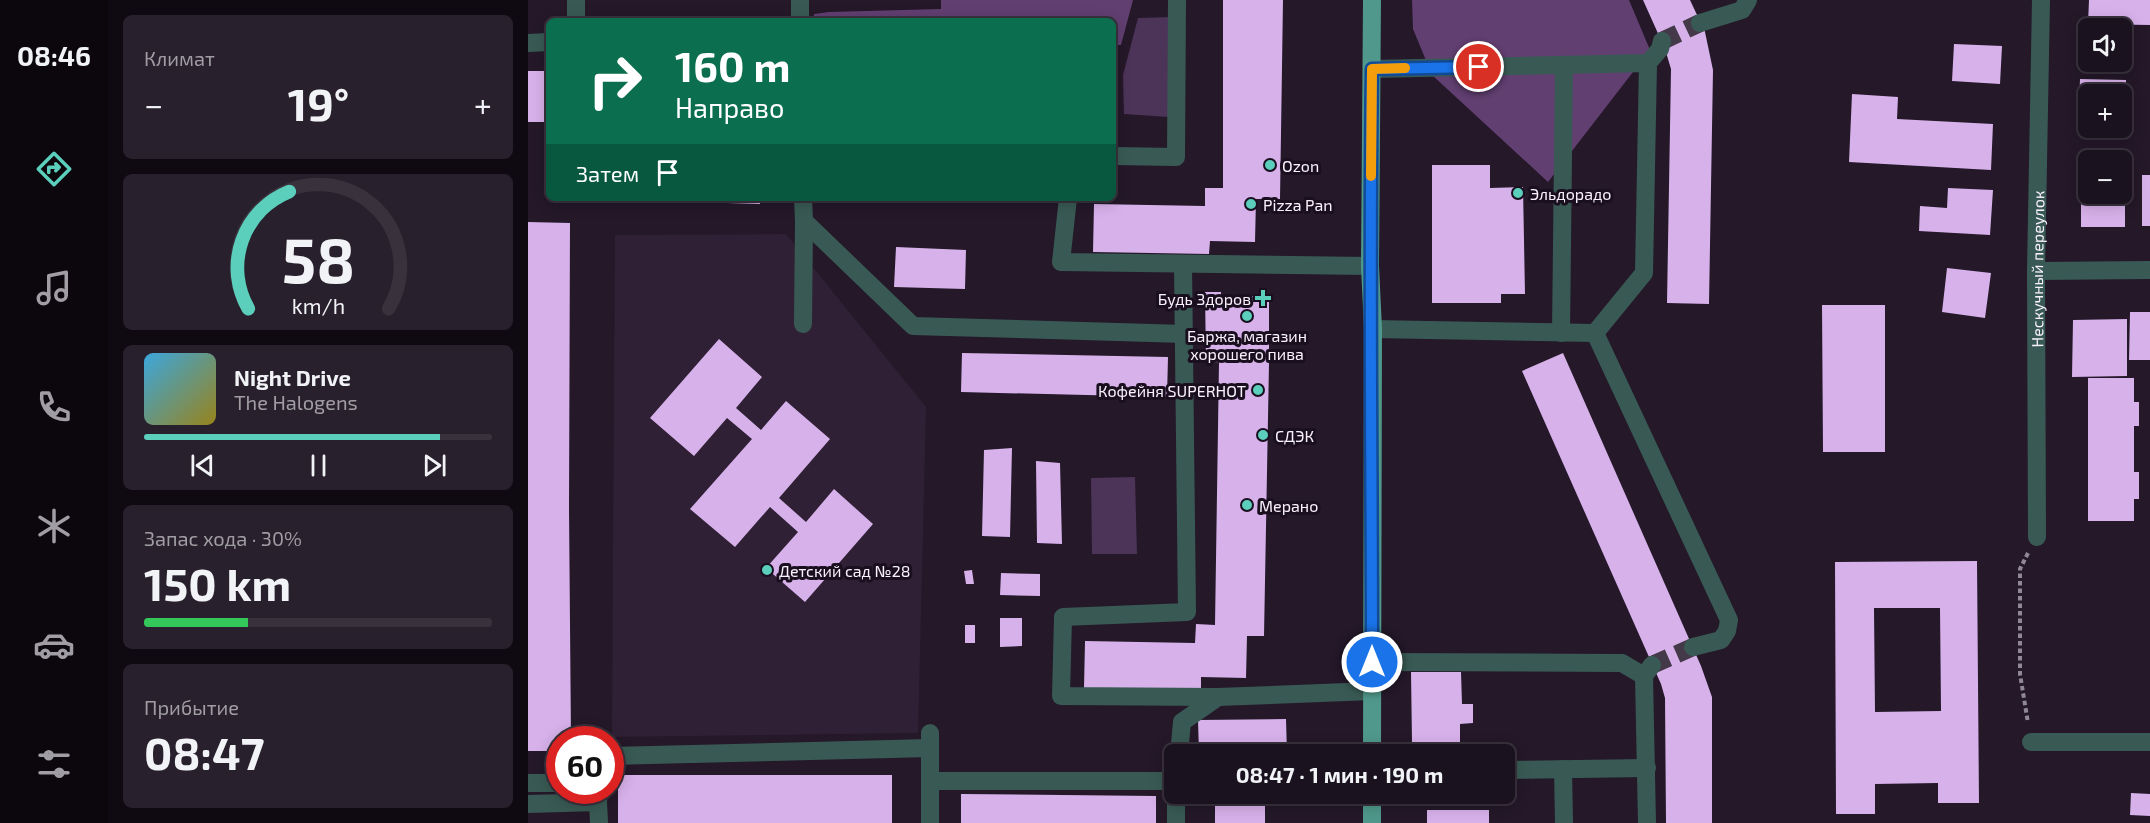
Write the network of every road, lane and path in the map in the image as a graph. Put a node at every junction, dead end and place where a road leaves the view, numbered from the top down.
1 (576, 0) edge
2 (800, 0) edge
3 (1178, 0) edge
4 (1372, 0) edge
5 (1748, 0) edge
6 (2041, 0) edge
7 (576, 18) edge
8 (800, 18) edge
9 (1700, 23) tunnel mouth
10 (1662, 41) tunnel mouth
11 (546, 42) edge
12 (528, 43) edge
13 (1648, 63) junction
14 (1564, 65) junction
15 (1372, 69) junction
16 (1116, 156) edge
17 (803, 201) edge
18 (1068, 201) edge
19 (804, 221) junction
20 (1184, 264) junction
21 (1370, 266) junction
22 (2150, 270) edge
23 (2036, 271) junction
24 (803, 324) dead end
25 (1372, 329) junction
26 (1561, 333) junction
27 (1594, 333) junction
28 (1185, 334) junction
29 (2037, 537) joint
30 (1693, 647) tunnel mouth
31 (1372, 662) junction
32 (1372, 692) junction
33 (1218, 697) junction
34 (2031, 742) joint
35 (2150, 742) edge
36 (1180, 744) edge
37 (1372, 744) edge
38 (624, 755) edge
39 (1647, 768) junction
40 (1563, 769) junction
41 (1515, 770) edge
42 (930, 781) junction
43 (1164, 781) edge
44 (528, 783) edge
45 (546, 783) edge
46 (546, 802) edge
47 (528, 804) edge
48 (598, 804) edge
49 (1176, 804) edge
50 (1372, 804) edge
51 (599, 823) edge
52 (930, 823) edge
53 (1176, 823) edge
54 (1372, 823) edge
55 (1564, 823) edge
56 (1647, 823) edge

1 - 7 street
2 - 8 street
3 - 16 street
4 - 15 main road
5 - 9 street
6 - 23 street, Нескучный переулок
10 - 13 street
11 - 12 street
13 - 14 street
13 - 27 street
14 - 15 street
14 - 26 street
15 - 21 main road
17 - 19 street
18 - 20 street
19 - 24 street
19 - 28 street
20 - 21 street
20 - 28 street
21 - 25 main road
22 - 23 street
23 - 29 street, Нескучный переулок
25 - 26 street
25 - 31 main road
26 - 27 street
27 - 30 street
28 - 33 street
29 - 34 path
31 - 32 main road
31 - 39 street
32 - 33 street
32 - 37 main road
33 - 36 street
34 - 35 street
38 - 42 street
39 - 40 street
39 - 56 street
40 - 41 street
40 - 55 street
42 - 43 street
42 - 52 street
44 - 45 street
46 - 47 street
48 - 51 street
49 - 53 street
50 - 54 main road

